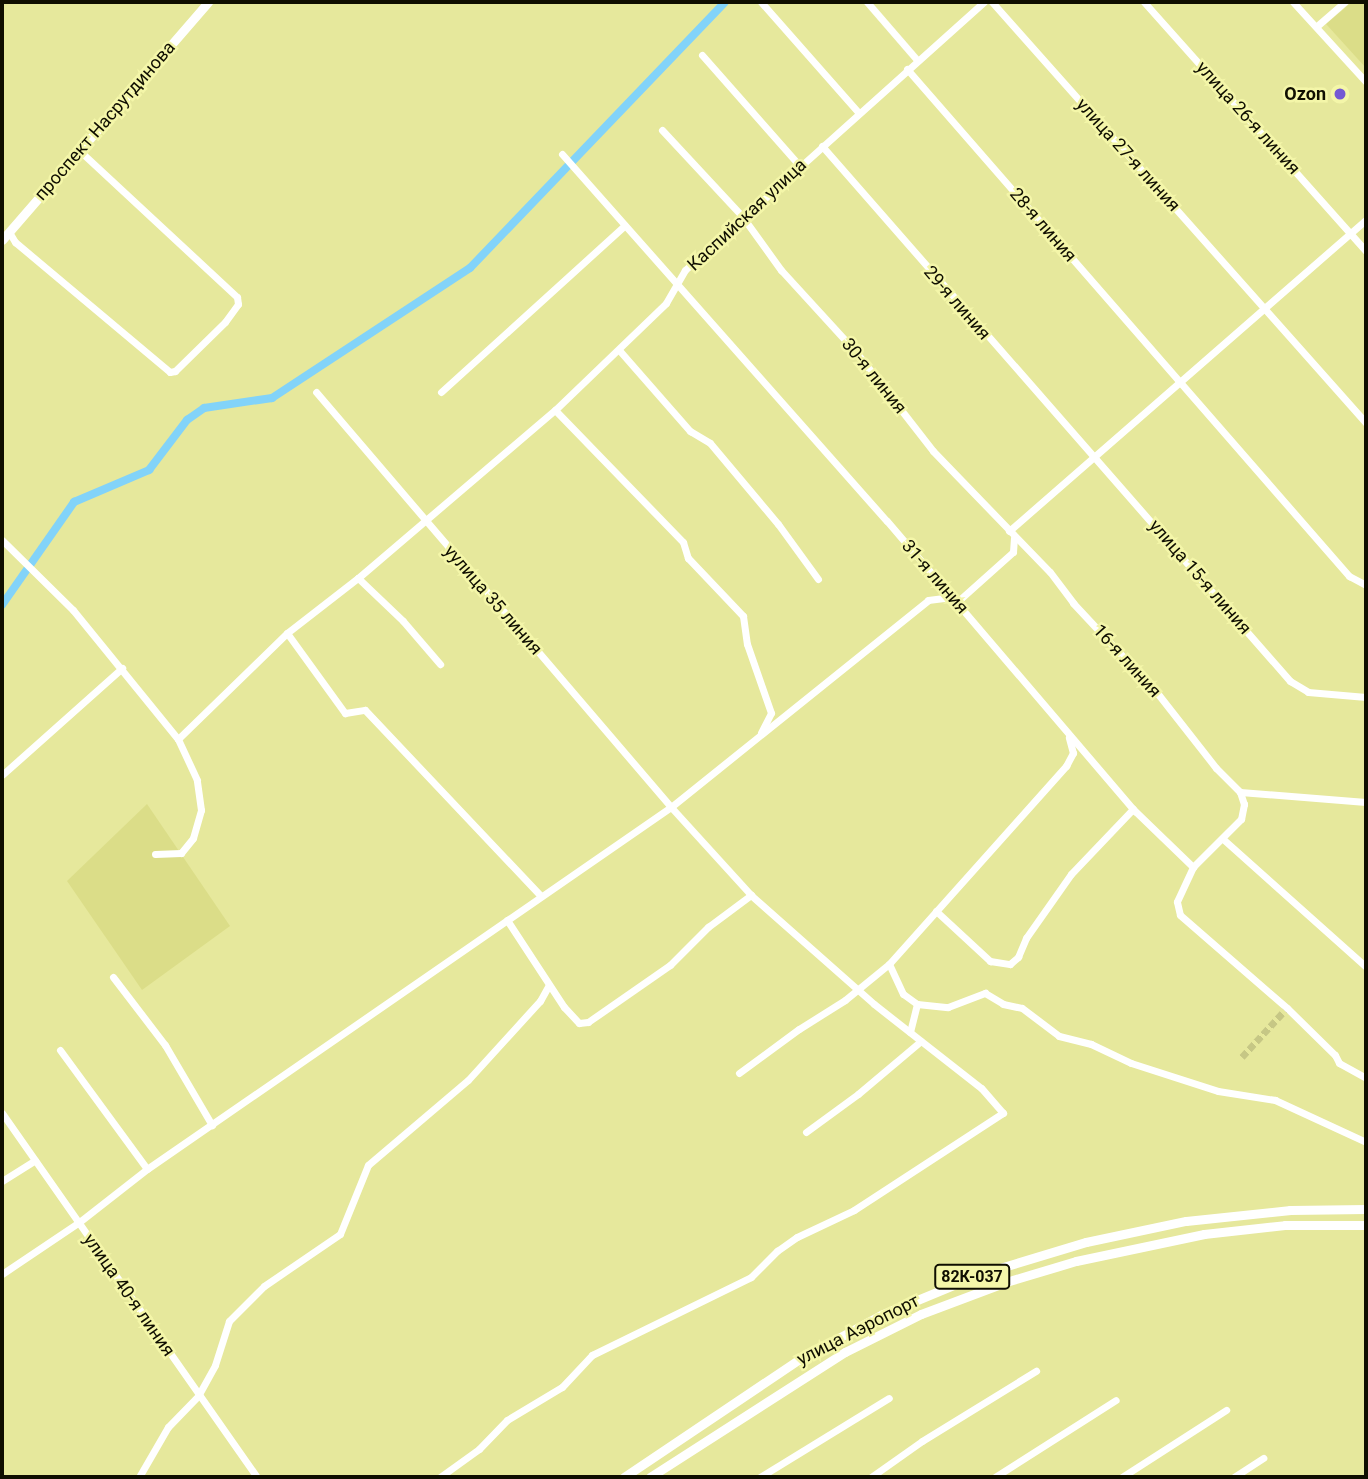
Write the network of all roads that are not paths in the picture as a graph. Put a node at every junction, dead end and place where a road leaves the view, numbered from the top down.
1 (208, 2) edge
2 (761, 2) edge
3 (867, 2) edge
4 (984, 2) edge
5 (992, 2) edge
6 (1144, 2) edge
7 (1293, 2) edge
8 (1345, 2) edge
9 (1317, 26) junction
10 (702, 55) dead end
11 (917, 60) junction
12 (907, 69) junction
13 (1366, 82) edge
14 (859, 113) junction
15 (662, 130) dead end
16 (822, 146) junction
17 (79, 150) junction
18 (562, 154) dead end
19 (800, 166) junction
20 (742, 216) junction
21 (1366, 220) edge
22 (625, 225) junction
23 (9, 232) junction
24 (1351, 234) junction
25 (2, 240) edge
26 (1366, 251) edge
27 (678, 285) junction
28 (1264, 308) junction
29 (619, 349) junction
30 (1179, 381) junction
31 (316, 391) dead end
32 (440, 392) dead end
33 (555, 410) junction
34 (1366, 423) edge
35 (1096, 457) junction
36 (426, 521) junction
37 (1011, 534) junction
38 (2, 540) edge
39 (358, 578) junction
40 (818, 579) dead end
41 (1366, 585) edge
42 (957, 602) junction
43 (287, 633) junction
44 (440, 664) dead end
45 (122, 668) junction
46 (1366, 697) edge
47 (1066, 731) junction
48 (178, 739) junction
49 (757, 739) junction
50 (2, 775) edge
51 (1240, 792) junction
52 (1366, 802) edge
53 (671, 807) junction
54 (1133, 809) junction
55 (1223, 839) junction
56 (155, 854) dead end
57 (1193, 867) junction
58 (751, 895) junction
59 (541, 897) junction
60 (936, 911) junction
61 (507, 920) junction
62 (889, 964) junction
63 (1366, 967) edge
64 (113, 977) dead end
65 (549, 985) junction
66 (859, 988) junction
67 (917, 1004) junction
68 (910, 1032) junction
69 (921, 1041) junction
70 (60, 1050) dead end
71 (739, 1073) dead end
72 (1366, 1078) edge
73 (2, 1112) edge
74 (212, 1125) junction
75 (806, 1132) dead end
76 (1366, 1142) edge
77 (35, 1160) junction
78 (147, 1169) junction
79 (2, 1181) edge
80 (1366, 1209) edge
81 (78, 1223) junction
82 (1366, 1225) edge
83 (2, 1274) edge
84 (1036, 1371) dead end
85 (199, 1395) junction
86 (889, 1398) dead end
87 (1116, 1400) dead end
88 (1226, 1410) dead end
89 (1263, 1458) dead end
90 (139, 1477) edge
91 (257, 1477) edge
92 (440, 1477) edge
93 (624, 1477) edge
94 (650, 1477) edge
95 (760, 1477) edge
96 (871, 1477) edge
97 (995, 1477) edge
98 (1122, 1477) edge
99 (1234, 1477) edge

1 - 17 main road, проспект Насрутдинова
2 - 14 street
3 - 11 street
4 - 11 street, Каспийская улица
5 - 28 street, улица 27-я линия
6 - 24 street, улица 26-я линия
7 - 9 street
8 - 9 street
9 - 13 street
10 - 19 street
11 - 12 street, Каспийская улица
12 - 14 street, Каспийская улица
12 - 30 street, 28-я линия
14 - 16 street, Каспийская улица
15 - 20 street, 30-я линия
16 - 19 street, Каспийская улица
16 - 35 street, 29-я линия
17 - 23 main road, проспект Насрутдинова
17 - 23 street
18 - 22 street, 31-я линия
19 - 20 street, Каспийская улица
20 - 27 street, Каспийская улица
20 - 37 street, 30-я линия
21 - 24 street
22 - 27 street, 31-я линия
22 - 32 street
23 - 25 main road, проспект Насрутдинова
24 - 26 street, улица 26-я линия
24 - 28 street
27 - 29 street, Каспийская улица
27 - 42 street, 31-я линия
28 - 30 street
28 - 34 street, улица 27-я линия
29 - 33 street, Каспийская улица
29 - 40 street
30 - 35 street
30 - 41 street, 28-я линия
31 - 36 street, уулица 35 линия
33 - 36 street, Каспийская улица
33 - 49 street
35 - 37 street
35 - 46 street, улица 15-я линия
36 - 39 street, Каспийская улица
36 - 53 street, уулица 35 линия
37 - 42 street
37 - 51 street, 16-я линия
38 - 45 street
39 - 43 street, Каспийская улица
39 - 44 street
42 - 47 street, 31-я линия
42 - 49 street
43 - 48 street, Каспийская улица
43 - 59 street
45 - 48 street
45 - 50 street
47 - 54 street, 31-я линия
47 - 60 street
48 - 56 street
49 - 53 street
51 - 52 street
51 - 55 street
53 - 58 street, уулица 35 линия
53 - 59 street
54 - 57 street, 31-я линия
54 - 60 street
55 - 57 street
55 - 63 street
57 - 72 street
58 - 65 street
58 - 66 street, уулица 35 линия
59 - 61 street
60 - 62 street
61 - 65 street
61 - 74 street
62 - 66 street
62 - 67 street
64 - 74 street
65 - 85 street
66 - 68 street, уулица 35 линия
66 - 71 street
67 - 68 street
67 - 76 street
68 - 69 street, уулица 35 линия
69 - 75 street
69 - 92 street, уулица 35 линия
70 - 78 street
73 - 77 street, улица 40-я линия
74 - 78 street
77 - 79 street
77 - 81 street, улица 40-я линия
78 - 81 street
80 - 93 main road, улица Аэропорт / 82К-037
81 - 83 street
81 - 85 street, улица 40-я линия
82 - 94 main road, улица Аэропорт
84 - 96 street
85 - 90 street
85 - 91 street, улица 40-я линия
86 - 95 street
87 - 97 street
88 - 98 street
89 - 99 street

